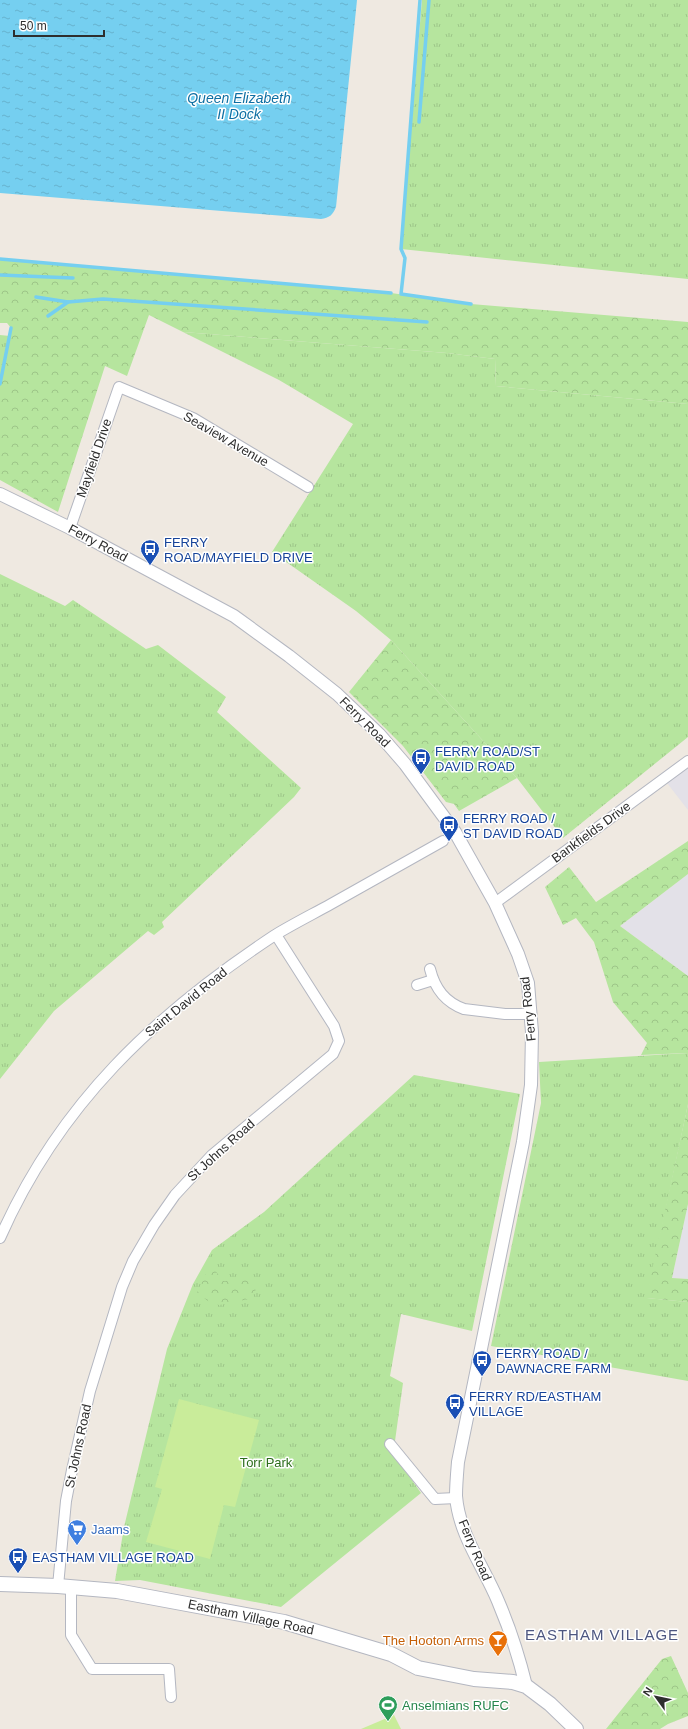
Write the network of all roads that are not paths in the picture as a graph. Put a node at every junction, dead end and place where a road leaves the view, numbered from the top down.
1 (119, 387) joint
2 (308, 487) dead end
3 (0, 494) edge
4 (70, 528) junction
5 (688, 761) edge
6 (443, 841) dead end
7 (495, 903) junction
8 (276, 935) junction
9 (430, 969) dead end
10 (433, 980) junction
11 (417, 985) dead end
12 (530, 1014) junction
13 (0, 1238) edge
14 (390, 1444) dead end
15 (456, 1498) junction
16 (0, 1584) edge
17 (65, 1586) junction
18 (526, 1686) junction
19 (171, 1697) dead end
20 (576, 1729) edge

1 - 2 street, Seaview Avenue
1 - 4 street, Mayfield Drive
3 - 4 street, Ferry Road
4 - 7 street, Ferry Road
5 - 7 street, Bankfields Drive
6 - 8 street, Saint David Road
7 - 12 street, Ferry Road
8 - 13 street, Saint David Road
8 - 17 street, St Johns Road
9 - 10 street
10 - 11 street
10 - 12 street
12 - 15 street, Ferry Road
14 - 15 street
15 - 18 street, Ferry Road
16 - 17 main road, Eastham Village Road
17 - 18 main road, Eastham Village Road
17 - 19 street, St Johns Road
18 - 20 main road, Eastham Village Road

